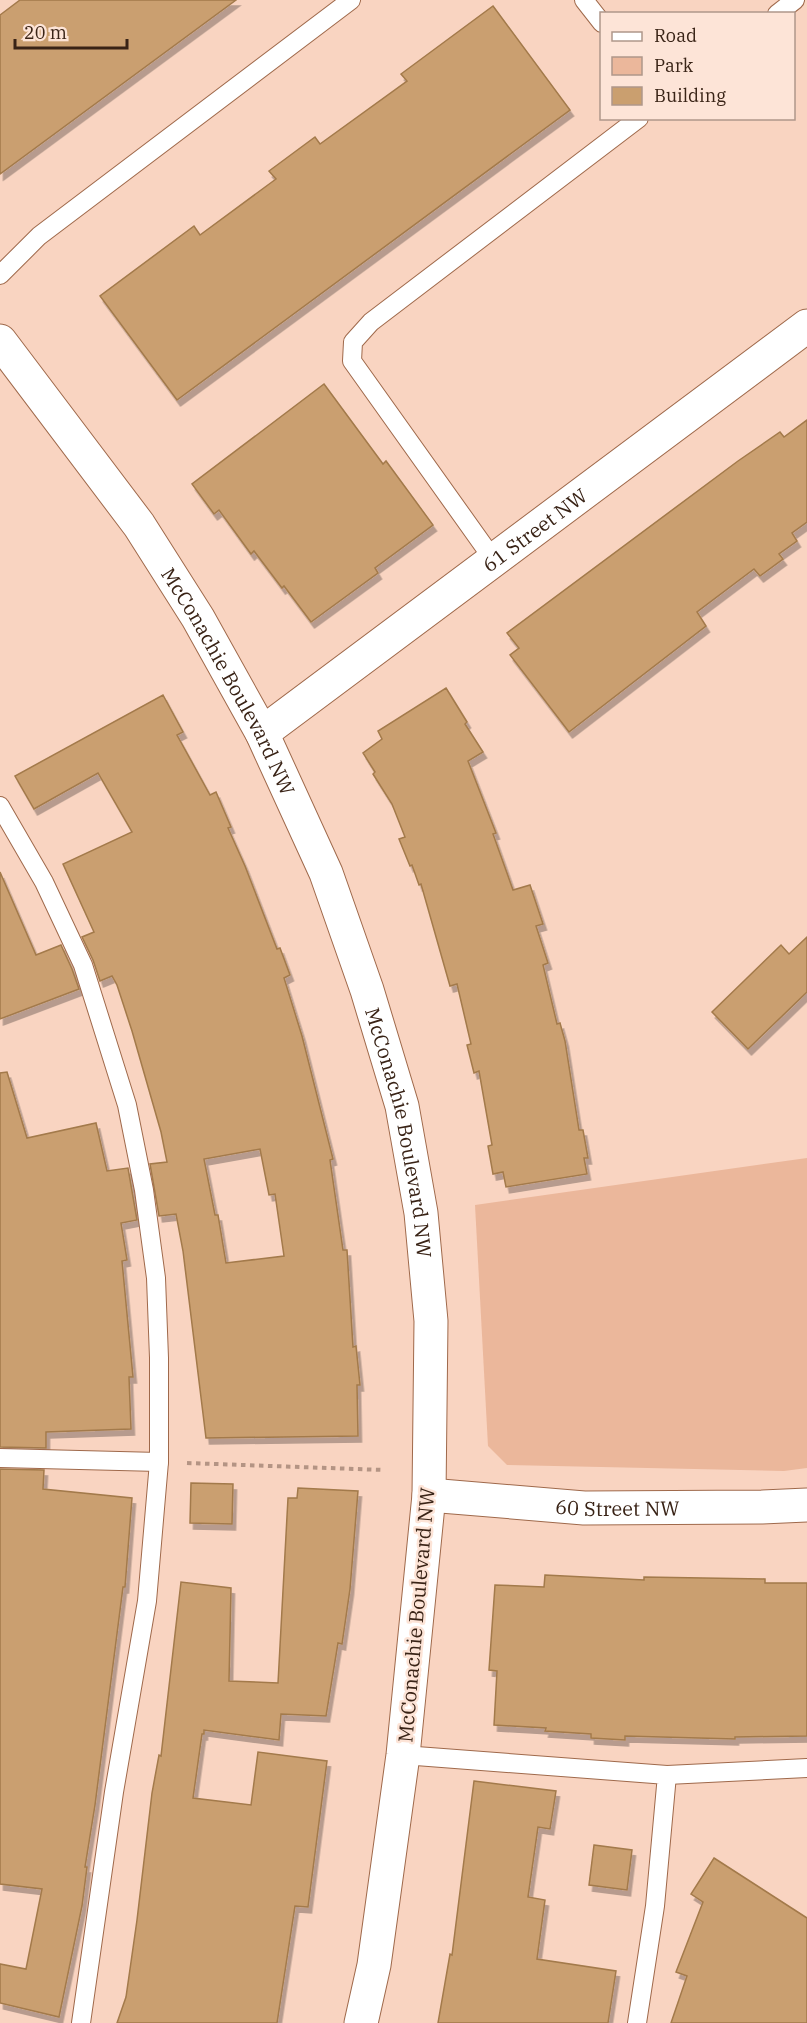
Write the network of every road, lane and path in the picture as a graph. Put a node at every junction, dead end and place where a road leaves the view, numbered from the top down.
1 (351, 0) edge
2 (584, 0) edge
3 (795, 0) edge
4 (780, 12) edge
5 (600, 20) edge
6 (636, 120) edge
7 (0, 274) edge
8 (807, 326) edge
9 (0, 341) edge
10 (494, 559) junction
11 (262, 733) junction
12 (0, 806) edge
13 (0, 1458) edge
14 (159, 1462) junction
15 (384, 1470) dead end
16 (429, 1496) junction
17 (807, 1505) edge
18 (403, 1755) junction
19 (807, 1768) edge
20 (667, 1775) junction
21 (81, 2023) edge
22 (361, 2023) edge
23 (637, 2023) edge

1 - 7 lane
2 - 5 lane
3 - 4 lane
6 - 10 lane
8 - 10 street, 61 Street NW
9 - 11 street, McConachie Boulevard NW
10 - 11 street, 61 Street NW
11 - 16 street, McConachie Boulevard NW
12 - 14 lane
13 - 14 lane
14 - 15 path
14 - 21 lane
16 - 17 street, 60 Street NW
16 - 18 street, McConachie Boulevard NW
18 - 20 lane
18 - 22 street, McConachie Boulevard NW
19 - 20 lane
20 - 23 lane

